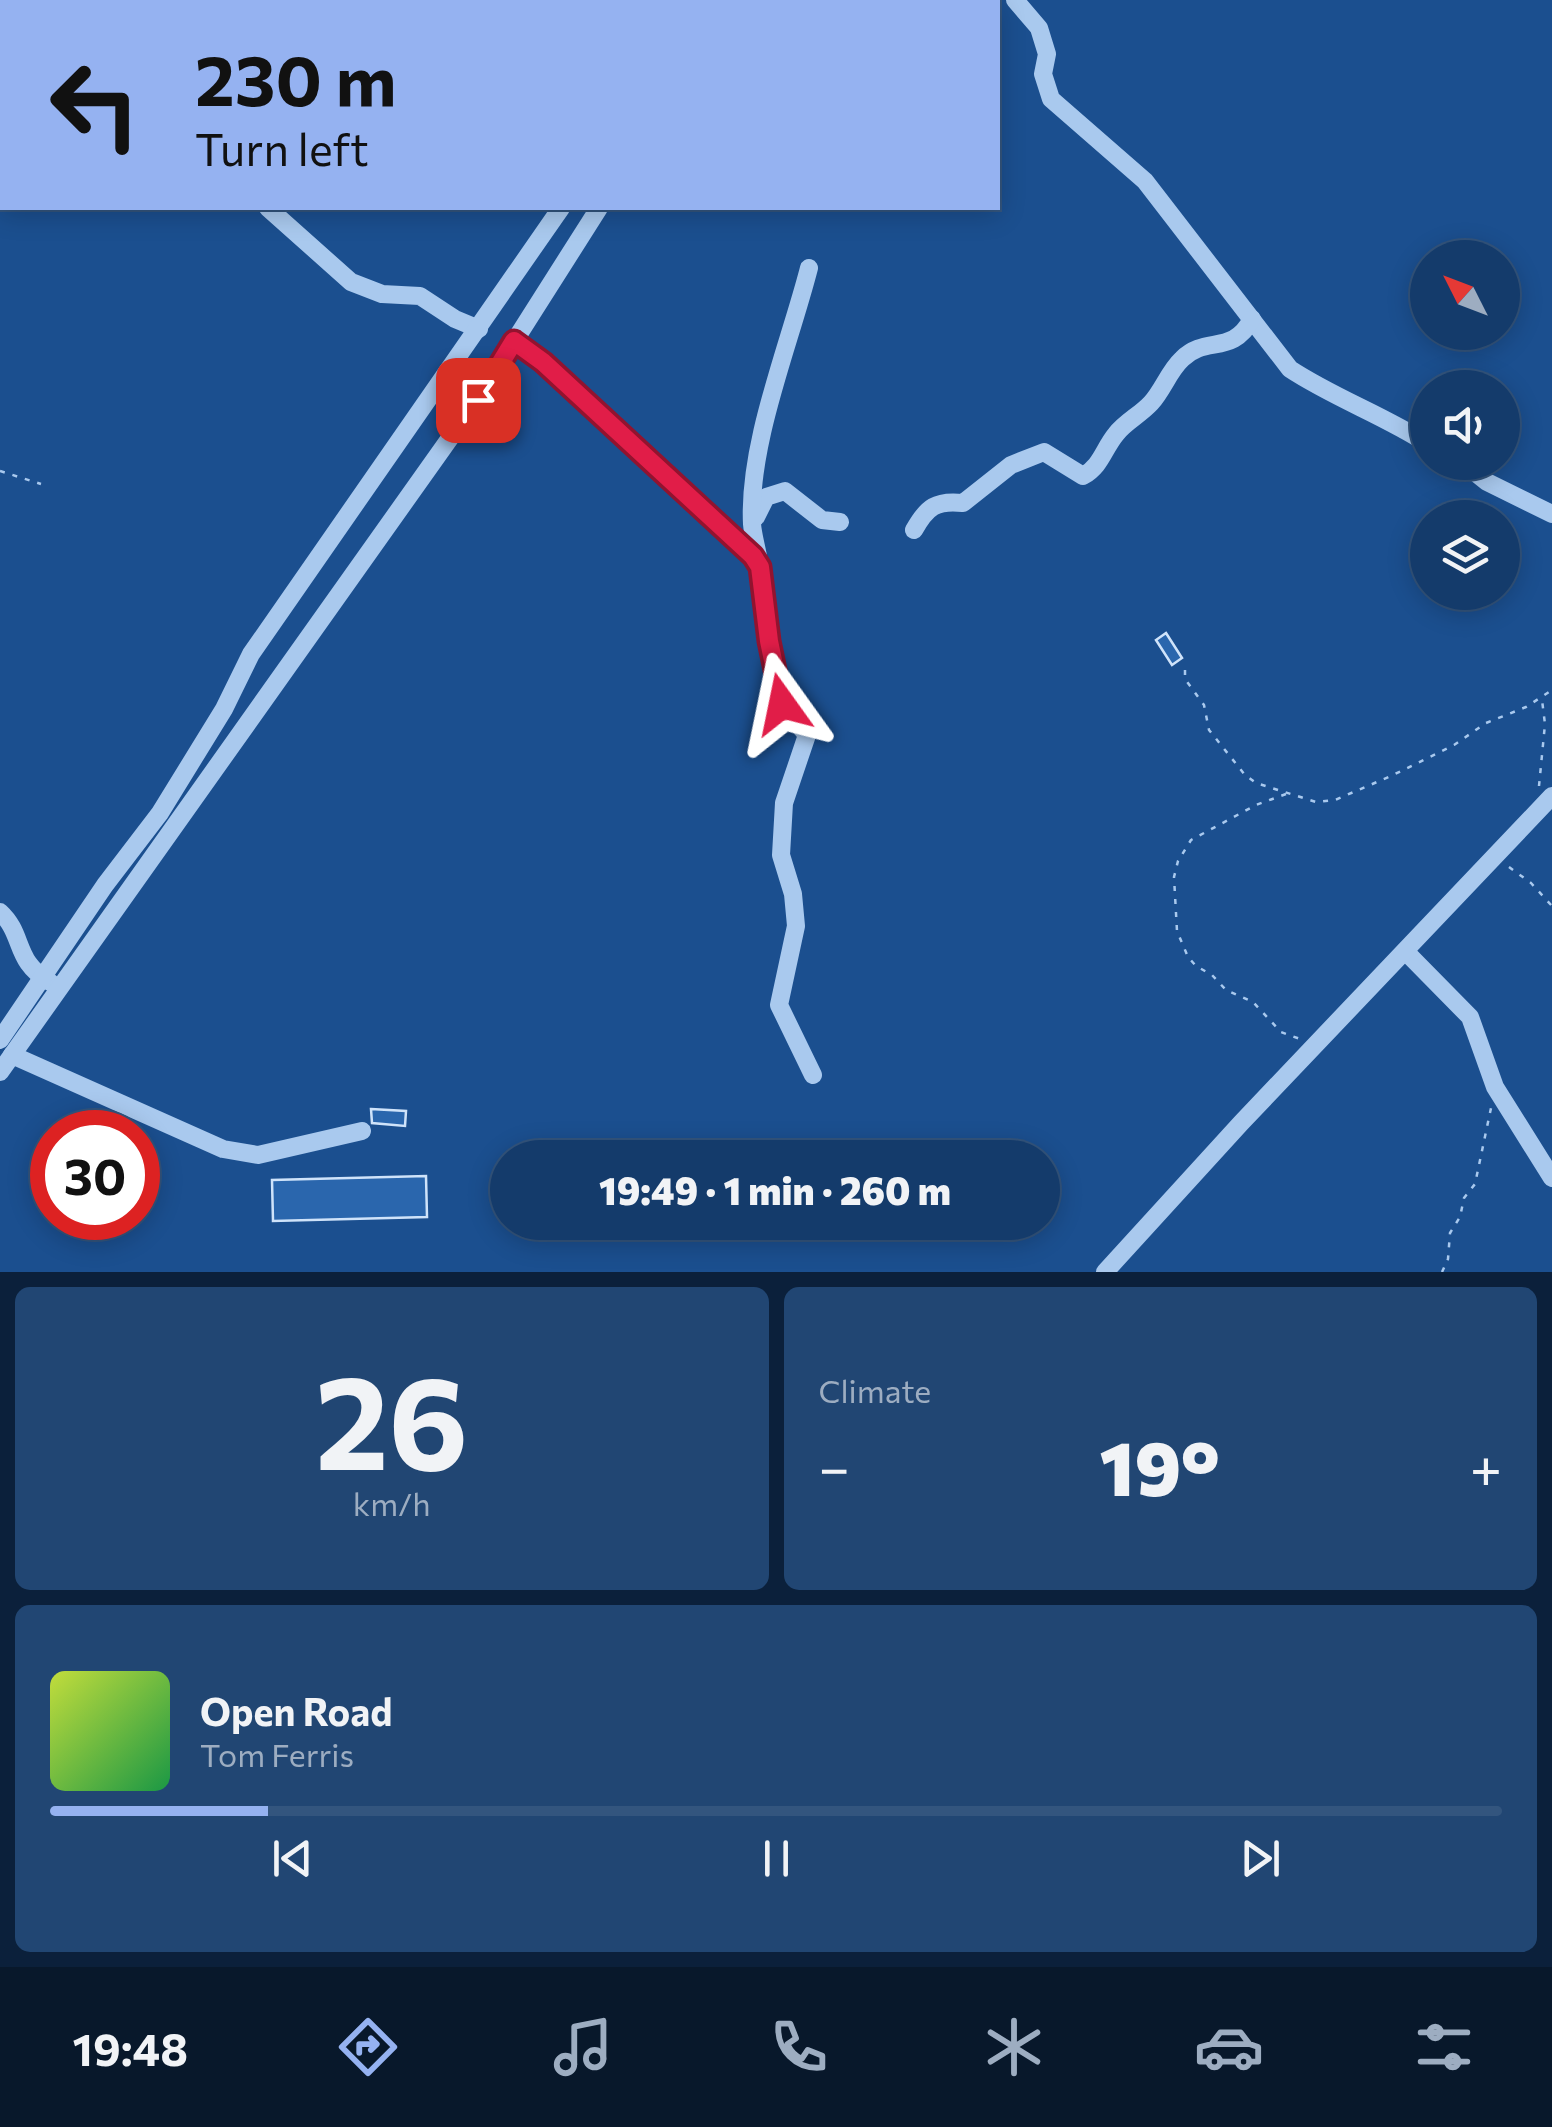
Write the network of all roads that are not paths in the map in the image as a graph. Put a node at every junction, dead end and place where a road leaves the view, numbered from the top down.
1 (1015, 0) edge
2 (270, 210) edge
3 (560, 210) edge
4 (598, 210) edge
5 (809, 268) dead end
6 (1252, 319) junction
7 (479, 329) junction
8 (514, 341) junction
9 (1410, 432) edge
10 (1484, 480) edge
11 (1552, 514) edge
12 (840, 522) dead end
13 (752, 523) junction
14 (914, 530) dead end
15 (730, 536) junction
16 (760, 567) junction
17 (1546, 802) edge
18 (0, 912) edge
19 (1406, 952) junction
20 (51, 983) junction
21 (6, 1047) edge
22 (0, 1072) edge
23 (813, 1074) dead end
24 (362, 1131) dead end
25 (1552, 1178) edge
26 (1105, 1272) edge

1 - 6 street
2 - 7 street
3 - 7 street
4 - 8 street
5 - 13 street
6 - 9 street
6 - 14 street
7 - 20 street
8 - 15 street
8 - 20 street
10 - 11 street
12 - 13 street
13 - 15 street
13 - 16 street
15 - 16 street
16 - 23 street
17 - 19 street
18 - 20 street
19 - 25 street
19 - 26 street
20 - 21 street
21 - 22 street
21 - 24 street

